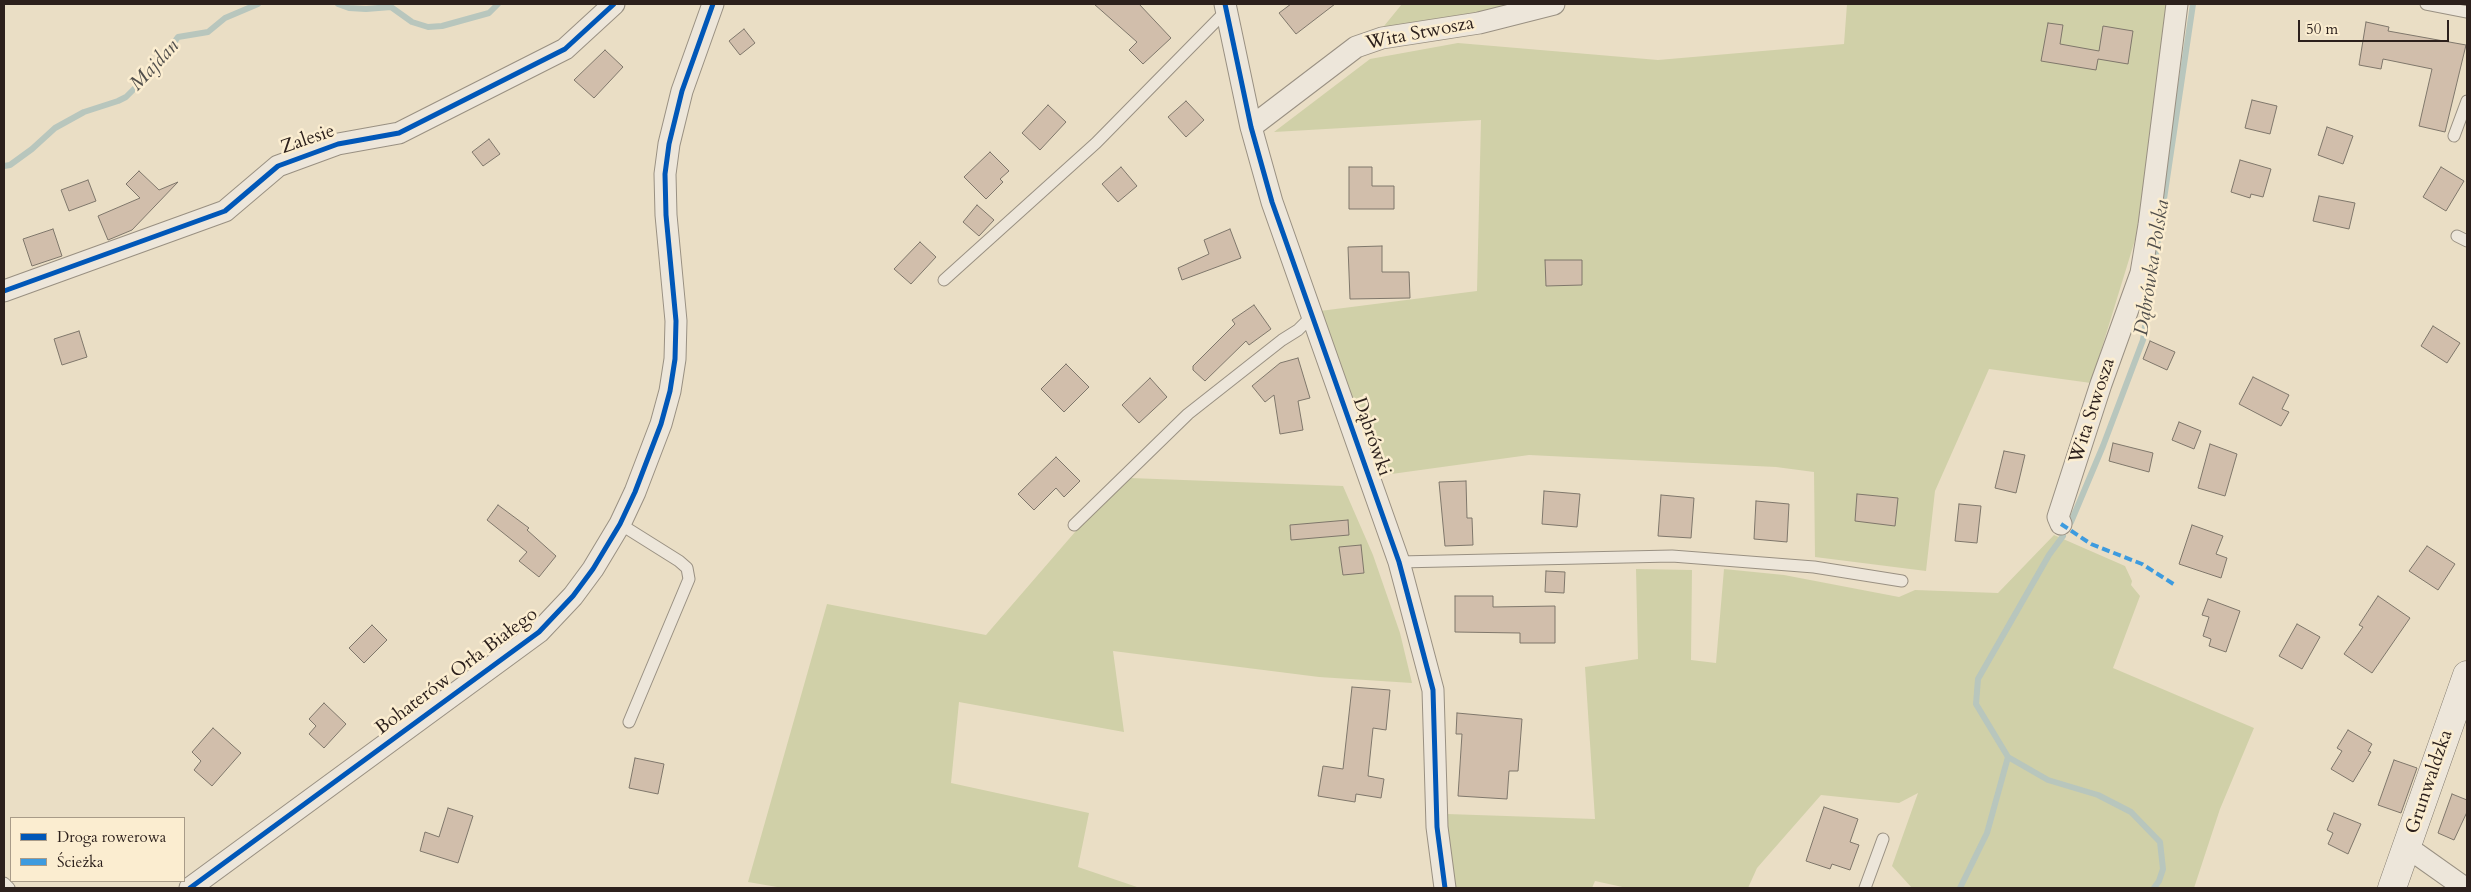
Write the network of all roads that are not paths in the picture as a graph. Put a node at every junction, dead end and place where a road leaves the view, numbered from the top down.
1 (614, 4) edge
2 (713, 4) edge
3 (1554, 4) edge
4 (2178, 4) edge
5 (2426, 4) edge
6 (1225, 7) edge
7 (2467, 12) edge
8 (2467, 101) edge
9 (1251, 127) junction
10 (2454, 136) dead end
11 (944, 280) dead end
12 (4, 291) edge
13 (1312, 316) junction
14 (620, 524) junction
15 (2061, 524) dead end
16 (1074, 525) dead end
17 (1399, 562) junction
18 (1902, 581) dead end
19 (2467, 675) edge
20 (629, 722) dead end
21 (1883, 839) dead end
22 (2407, 847) junction
23 (4, 883) edge
24 (9, 888) edge
25 (190, 888) edge
26 (1445, 888) edge
27 (1865, 888) edge
28 (2392, 888) edge
29 (2465, 888) edge

1 - 12 street, Zalesie
2 - 14 street, Bohaterów Orła Białego
3 - 9 street, Wita Stwosza
4 - 15 street, Wita Stwosza
5 - 7 lane
6 - 9 street, Dąbrówki
6 - 11 lane
8 - 10 lane
9 - 13 street, Dąbrówki
13 - 16 lane
13 - 17 street, Dąbrówki
14 - 20 lane
14 - 25 street, Bohaterów Orła Białego
17 - 18 lane
17 - 26 street, Dąbrówki
19 - 22 street, Grunwaldzka
21 - 27 lane
22 - 28 street, Grunwaldzka
22 - 29 street
23 - 24 lane

